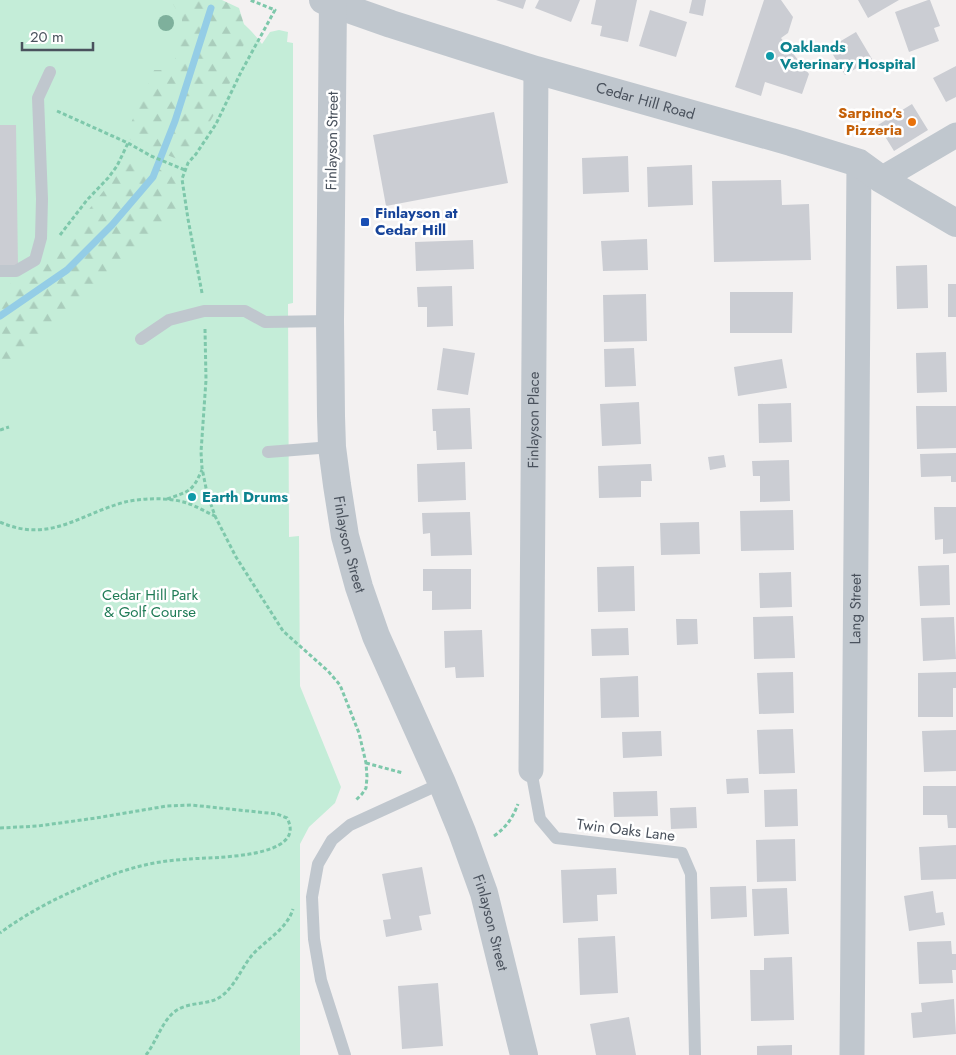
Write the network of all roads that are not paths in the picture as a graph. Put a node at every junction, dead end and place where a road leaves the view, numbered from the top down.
1 (330, 1) edge
2 (536, 70) junction
3 (50, 72) dead end
4 (956, 134) edge
5 (859, 163) junction
6 (881, 178) junction
7 (956, 223) edge
8 (0, 271) edge
9 (330, 321) junction
10 (141, 339) dead end
11 (332, 447) junction
12 (268, 452) dead end
13 (531, 770) joint
14 (442, 784) junction
15 (345, 1055) edge
16 (524, 1055) edge
17 (695, 1055) edge
18 (852, 1055) edge

1 - 2 street, Cedar Hill Road
1 - 9 street, Finlayson Street
2 - 5 street, Cedar Hill Road
2 - 13 street, Finlayson Place
3 - 8 lane
4 - 6 street
5 - 6 street, Cedar Hill Road
5 - 18 street, Lang Street
6 - 7 street, Cedar Hill Road
9 - 10 lane
9 - 11 street, Finlayson Street
11 - 12 lane
11 - 14 street, Finlayson Street
13 - 17 lane, Twin Oaks Lane
14 - 15 lane
14 - 16 street, Finlayson Street

